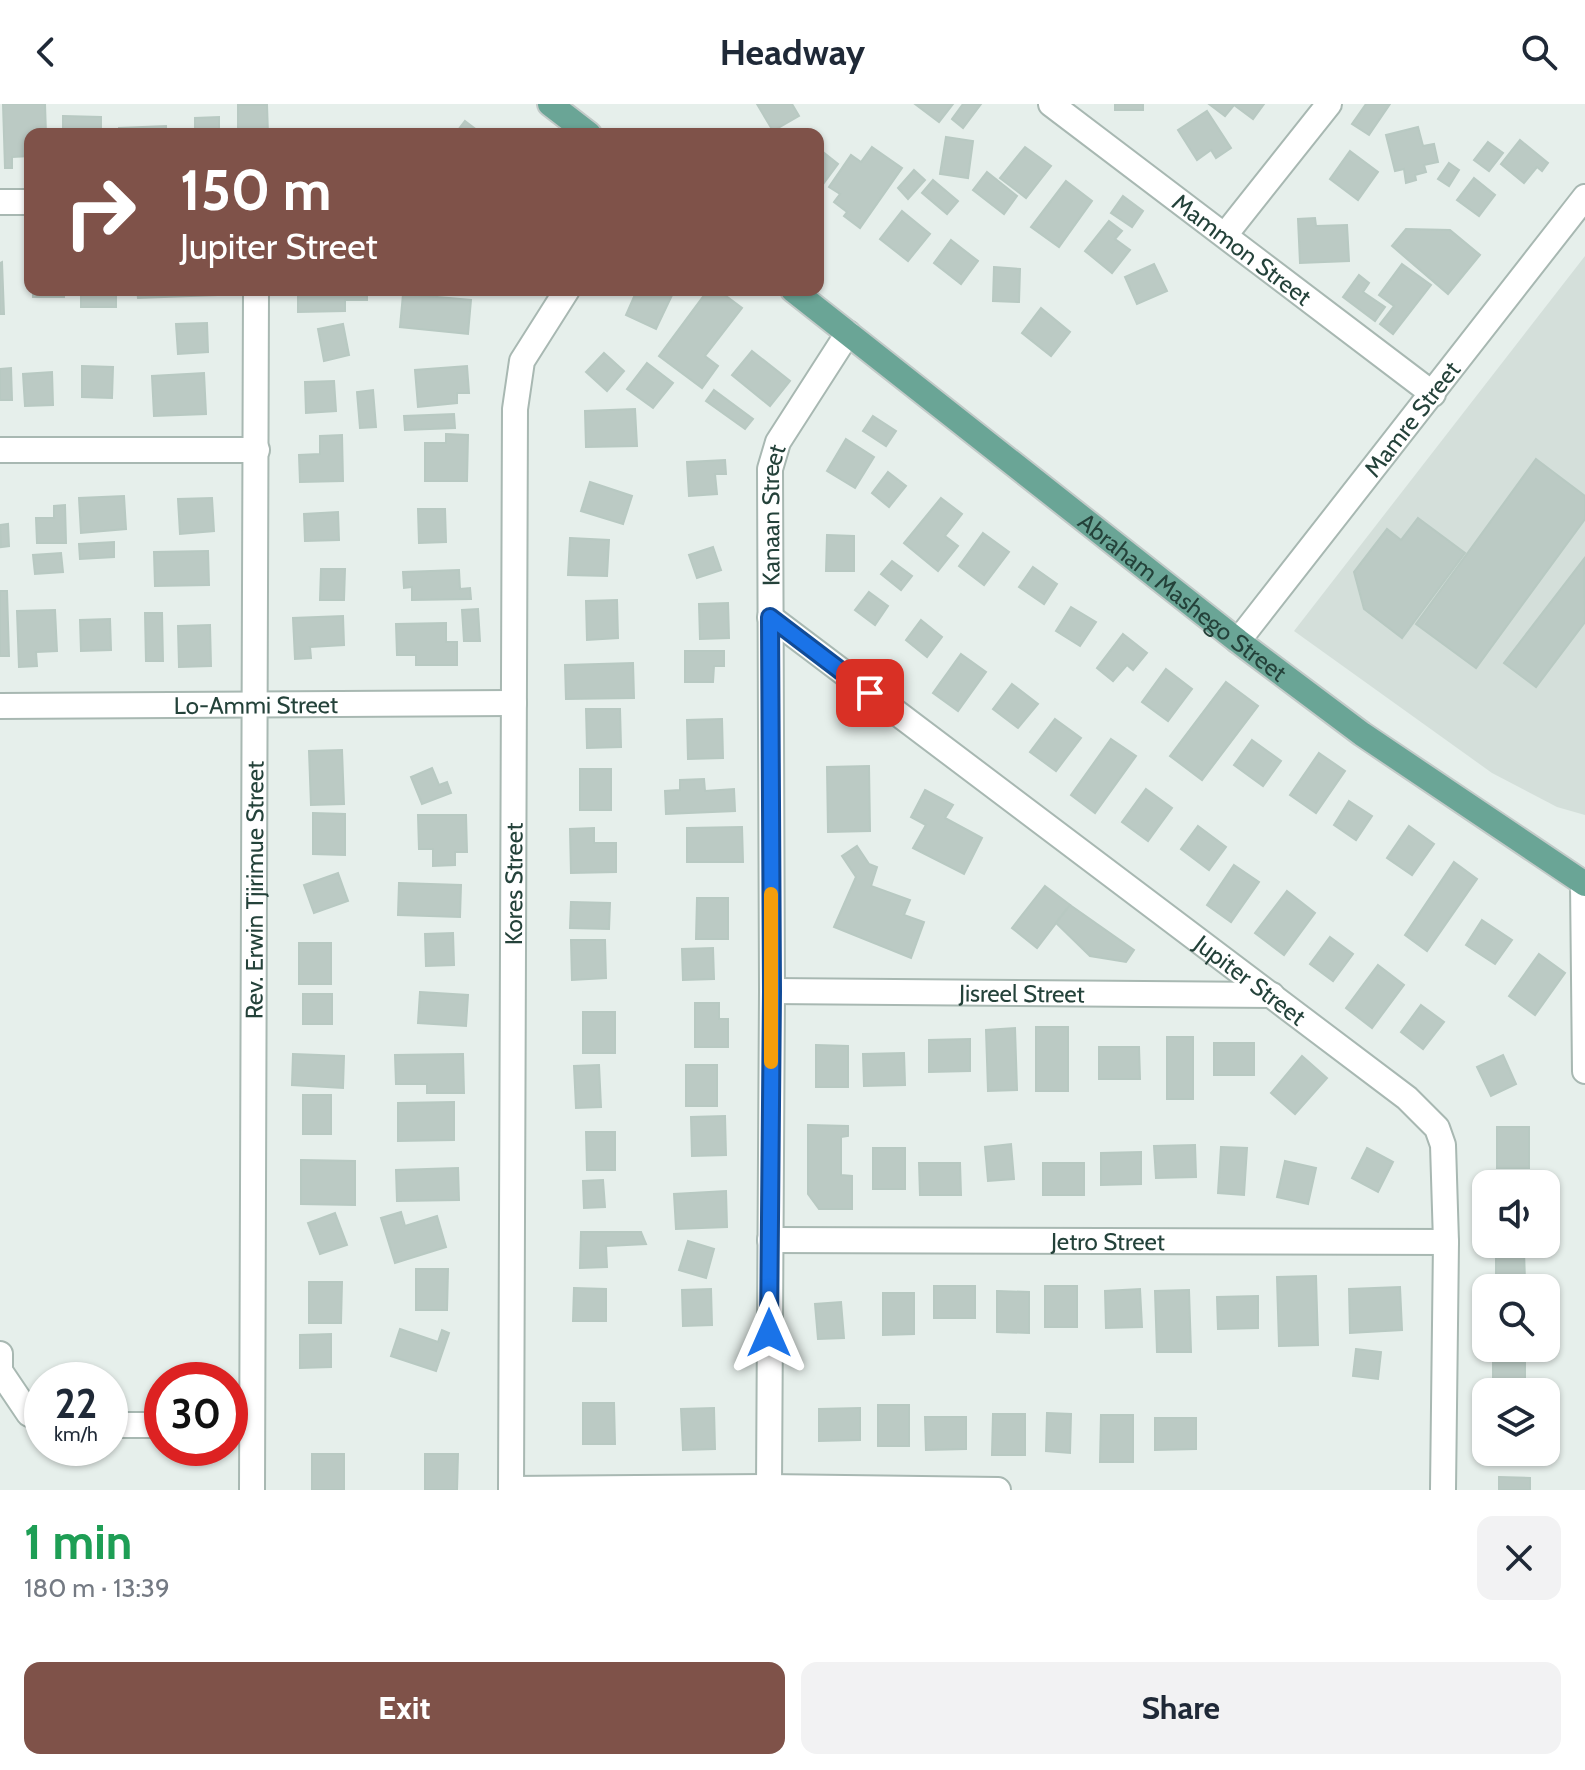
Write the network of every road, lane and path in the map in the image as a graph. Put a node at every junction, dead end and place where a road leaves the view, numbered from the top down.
1 (550, 104) edge
2 (1051, 104) edge
3 (1329, 104) edge
4 (581, 128) edge
5 (0, 202) edge
6 (24, 202) edge
7 (1582, 206) edge
8 (1225, 235) junction
9 (256, 296) edge
10 (563, 296) edge
11 (801, 296) edge
12 (848, 333) junction
13 (1433, 394) junction
14 (0, 450) edge
15 (257, 450) junction
16 (770, 617) junction
17 (1238, 641) junction
18 (514, 703) junction
19 (0, 706) edge
20 (256, 706) junction
21 (1584, 883) edge
22 (772, 991) junction
23 (1272, 995) junction
24 (1585, 1071) edge
25 (770, 1240) junction
26 (1446, 1242) junction
27 (0, 1354) edge
28 (242, 1362) edge
29 (24, 1407) edge
30 (248, 1466) edge
31 (769, 1487) junction
32 (511, 1489) edge
33 (252, 1490) edge
34 (998, 1490) edge
35 (1443, 1490) edge

1 - 4 main road
2 - 8 street, Mammon Street
3 - 8 street
5 - 6 street
7 - 13 street, Mamre Street
8 - 13 street, Mammon Street
9 - 15 street, Rev. Erwin Tjirimue Street
10 - 18 street, Kores Street
11 - 12 main road, Abraham Mashego Street
12 - 16 street, Kanaan Street
12 - 17 main road, Abraham Mashego Street
13 - 17 street, Mamre Street
14 - 15 street
15 - 20 street, Rev. Erwin Tjirimue Street
16 - 22 street, Kanaan Street
16 - 23 street, Jupiter Street
17 - 21 main road, Abraham Mashego Street
18 - 20 street, Lo-Ammi Street
18 - 32 street, Kores Street
19 - 20 street, Lo-Ammi Street
20 - 28 street, Rev. Erwin Tjirimue Street
21 - 24 street
22 - 23 street, Jisreel Street
22 - 25 street, Kanaan Street
23 - 26 street, Jupiter Street
25 - 26 street, Jetro Street
25 - 31 street, Kanaan Street
26 - 35 street, Jupiter Street
27 - 29 street
30 - 33 street, Rev. Erwin Tjirimue Street
31 - 32 street
31 - 34 street

